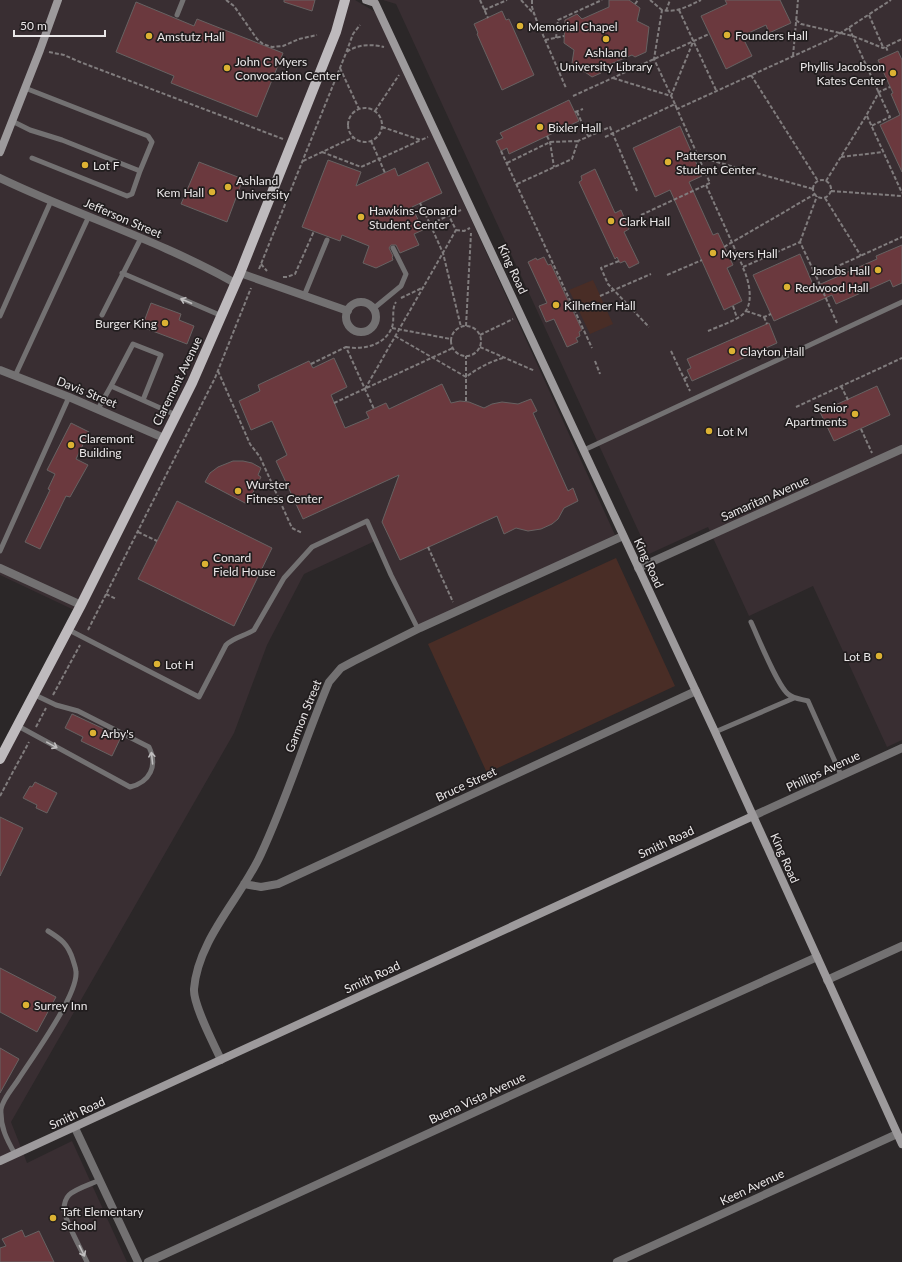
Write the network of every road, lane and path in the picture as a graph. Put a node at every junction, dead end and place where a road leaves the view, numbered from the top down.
1 (58, 0) edge
2 (183, 0) edge
3 (226, 0) edge
4 (345, 0) edge
5 (480, 0) edge
6 (507, 0) edge
7 (521, 0) edge
8 (532, 0) edge
9 (602, 0) edge
10 (638, 0) edge
11 (650, 0) edge
12 (670, 0) edge
13 (701, 0) edge
14 (798, 0) edge
15 (891, 0) edge
16 (374, 1) edge
17 (635, 4) dead end
18 (484, 10) junction
19 (662, 10) junction
20 (679, 10) junction
21 (666, 11) junction
22 (177, 15) dead end
23 (535, 15) junction
24 (868, 15) junction
25 (488, 18) dead end
26 (796, 20) junction
27 (849, 28) junction
28 (841, 33) junction
29 (709, 34) dead end
30 (317, 35) dead end
31 (564, 36) dead end
32 (853, 36) junction
33 (556, 38) junction
34 (902, 39) edge
35 (545, 40) junction
36 (693, 41) junction
37 (884, 47) junction
38 (387, 48) dead end
39 (40, 50) junction
40 (888, 52) dead end
41 (346, 53) dead end
42 (793, 56) junction
43 (654, 59) junction
44 (617, 61) dead end
45 (340, 68) dead end
46 (623, 73) junction
47 (399, 74) dead end
48 (751, 75) junction
49 (614, 78) junction
50 (890, 87) dead end
51 (24, 88) junction
52 (566, 88) dead end
53 (716, 91) junction
54 (879, 92) junction
55 (573, 96) dead end
56 (671, 96) junction
57 (675, 104) junction
58 (359, 109) junction
59 (583, 109) dead end
60 (677, 109) junction
61 (375, 111) junction
62 (866, 116) junction
63 (12, 121) junction
64 (871, 126) junction
65 (382, 127) junction
66 (613, 134) junction
67 (547, 136) dead end
68 (588, 136) junction
69 (354, 137) junction
70 (429, 137) dead end
71 (605, 137) dead end
72 (422, 140) junction
73 (371, 141) junction
74 (578, 141) junction
75 (292, 142) junction
76 (550, 142) junction
77 (501, 151) dead end
78 (0, 152) edge
79 (322, 152) junction
80 (883, 152) junction
81 (698, 157) junction
82 (841, 157) junction
83 (32, 158) dead end
84 (379, 159) junction
85 (303, 161) dead end
86 (506, 163) junction
87 (554, 167) junction
88 (140, 171) junction
89 (385, 173) dead end
90 (0, 178) edge
91 (818, 181) junction
92 (826, 181) junction
93 (516, 184) junction
94 (706, 186) junction
95 (813, 189) junction
96 (637, 190) dead end
97 (831, 191) junction
98 (816, 195) junction
99 (902, 195) edge
100 (825, 198) junction
101 (51, 201) junction
102 (420, 203) dead end
103 (462, 210) dead end
104 (641, 215) dead end
105 (89, 216) junction
106 (449, 216) junction
107 (430, 224) junction
108 (456, 230) junction
109 (314, 231) dead end
110 (902, 237) edge
111 (141, 238) junction
112 (327, 240) dead end
113 (800, 242) junction
114 (732, 243) junction
115 (724, 247) dead end
116 (393, 248) dead end
117 (443, 254) junction
118 (861, 256) junction
119 (702, 260) dead end
120 (619, 261) dead end
121 (261, 264) dead end
122 (743, 267) junction
123 (268, 272) dead end
124 (122, 273) junction
125 (240, 273) junction
126 (651, 274) dead end
127 (667, 276) dead end
128 (816, 276) junction
129 (279, 277) dead end
130 (235, 283) junction
131 (424, 287) junction
132 (613, 290) junction
133 (304, 296) junction
134 (600, 296) dead end
135 (902, 302) edge
136 (732, 306) dead end
137 (373, 309) junction
138 (746, 310) junction
139 (348, 311) junction
140 (771, 314) dead end
141 (102, 315) dead end
142 (0, 316) edge
143 (222, 316) junction
144 (738, 318) junction
145 (764, 318) junction
146 (513, 320) dead end
147 (767, 324) dead end
148 (466, 326) junction
149 (461, 327) junction
150 (649, 327) dead end
151 (392, 328) junction
152 (399, 329) junction
153 (840, 330) junction
154 (708, 331) dead end
155 (480, 335) junction
156 (395, 336) junction
157 (451, 339) junction
158 (346, 347) junction
159 (480, 347) junction
160 (452, 348) junction
161 (592, 348) dead end
162 (671, 351) dead end
163 (466, 356) junction
164 (432, 357) junction
165 (503, 358) junction
166 (902, 358) edge
167 (595, 361) dead end
168 (311, 364) dead end
169 (0, 370) edge
170 (218, 371) dead end
171 (538, 372) dead end
172 (600, 374) dead end
173 (15, 376) junction
174 (689, 376) dead end
175 (466, 377) junction
176 (684, 379) junction
177 (111, 386) junction
178 (841, 386) junction
179 (365, 389) junction
180 (68, 397) junction
181 (694, 399) junction
182 (143, 400) junction
183 (848, 400) dead end
184 (466, 401) dead end
185 (334, 403) dead end
186 (796, 408) dead end
187 (98, 409) junction
188 (374, 409) dead end
189 (176, 415) junction
190 (861, 429) dead end
191 (164, 438) junction
192 (902, 449) edge
193 (584, 450) junction
194 (875, 462) junction
195 (138, 532) dead end
196 (302, 533) dead end
197 (623, 536) junction
198 (157, 541) dead end
199 (428, 547) dead end
200 (0, 551) edge
201 (0, 568) edge
202 (638, 568) junction
203 (106, 594) dead end
204 (116, 599) dead end
205 (454, 604) dead end
206 (81, 605) junction
207 (751, 622) dead end
208 (418, 629) junction
209 (68, 630) junction
210 (696, 691) junction
211 (34, 695) junction
212 (794, 698) junction
213 (18, 726) junction
214 (715, 732) junction
215 (902, 748) edge
216 (0, 759) edge
217 (841, 775) junction
218 (753, 816) junction
219 (244, 884) junction
220 (48, 931) dead end
221 (902, 946) edge
222 (817, 957) junction
223 (828, 980) junction
224 (221, 1060) junction
225 (76, 1128) junction
226 (2, 1131) edge
227 (898, 1134) junction
228 (902, 1144) edge
229 (16, 1154) junction
230 (0, 1162) edge
231 (100, 1180) junction
232 (87, 1262) edge
233 (138, 1262) edge
234 (148, 1262) edge
235 (617, 1262) edge

1 - 39 street
2 - 22 lane
3 - 30 path
4 - 75 main road, Claremont Avenue
5 - 18 path
6 - 18 path
7 - 23 path
8 - 23 path
9 - 33 path
10 - 17 path
11 - 19 path
12 - 21 path
13 - 20 path
14 - 26 path
15 - 24 path
16 - 193 street, King Road
18 - 25 path
19 - 21 path
19 - 43 path
20 - 21 path
20 - 36 path
23 - 35 path
24 - 27 path
24 - 37 path
26 - 28 path
26 - 42 path
27 - 28 path
27 - 32 path
28 - 32 path
28 - 42 path
29 - 36 path
31 - 33 path
32 - 37 path
32 - 54 path
33 - 35 path
34 - 37 path
35 - 52 path
36 - 43 path
36 - 53 path
36 - 56 path
37 - 40 path
38 - 41 path
39 - 51 street
39 - 75 path
42 - 48 path
43 - 46 path
43 - 56 path
44 - 46 path
45 - 58 path
46 - 49 path
47 - 61 path
48 - 53 path
48 - 91 path
49 - 55 path
49 - 56 path
50 - 54 path
51 - 63 street
51 - 88 lane
53 - 60 path
54 - 62 path
54 - 64 path
56 - 57 path
57 - 60 path
57 - 66 path
58 - 61 path
58 - 69 path
59 - 68 path
60 - 81 path
61 - 65 path
62 - 64 path
62 - 82 path
63 - 78 street
63 - 88 lane
64 - 80 path
65 - 72 path
65 - 73 path
66 - 68 path
66 - 71 path
66 - 96 path
67 - 76 path
68 - 74 path
69 - 73 path
69 - 79 path
70 - 72 path
72 - 84 path
73 - 84 path
74 - 76 path
74 - 87 path
75 - 125 main road, Claremont Avenue
76 - 86 path
76 - 87 path
77 - 86 path
79 - 84 path
79 - 85 path
80 - 82 path
80 - 99 path
81 - 94 path
81 - 95 path
82 - 92 path
83 - 88 lane
84 - 89 path
86 - 93 path
87 - 93 path
90 - 101 street, Jefferson Street
91 - 92 path
91 - 95 path
92 - 97 path
93 - 161 path
94 - 104 path
94 - 114 path
95 - 98 path
97 - 99 path
97 - 100 path
98 - 100 path
98 - 113 path
98 - 114 path
100 - 118 path
101 - 105 street, Jefferson Street
101 - 142 lane
102 - 107 path
103 - 106 path
105 - 111 street, Jefferson Street
105 - 173 lane
106 - 107 path
106 - 108 path
107 - 117 path
108 - 117 path
108 - 148 path
109 - 129 path
110 - 118 path
111 - 124 lane
111 - 130 street, Jefferson Street
112 - 133 lane
113 - 122 path
113 - 128 path
114 - 115 path
114 - 122 path
116 - 137 lane
117 - 131 path
117 - 149 path
118 - 128 path
119 - 127 path
120 - 132 path
121 - 123 path
122 - 138 path
124 - 141 lane
143 -> 124 lane
125 - 130 main road, Claremont Avenue
125 - 133 street
126 - 132 path
128 - 153 path
130 - 143 main road, Claremont Avenue
131 - 151 path
131 - 152 path
132 - 134 path
132 - 150 path
133 - 139 street
135 - 153 lane
136 - 144 path
137 - 139 street
137 - 139 street
138 - 144 path
138 - 145 path
140 - 145 path
143 - 189 main road, Claremont Avenue
144 - 154 path
145 - 147 path
146 - 155 path
148 - 149 path
148 - 155 path
149 - 157 path
151 - 152 path
151 - 158 path
152 - 156 path
152 - 157 path
153 - 181 lane
155 - 159 path
156 - 164 path
156 - 179 path
157 - 160 path
158 - 168 path
158 - 179 path
159 - 163 path
159 - 165 path
160 - 163 path
160 - 164 path
162 - 176 path
163 - 175 path
164 - 175 path
164 - 179 path
165 - 171 path
165 - 175 path
166 - 178 path
167 - 172 path
169 - 173 street, Davis Street
170 - 196 path
173 - 180 street, Davis Street
174 - 176 path
175 - 184 path
176 - 181 path
177 - 182 lane
177 - 182 lane
177 - 187 lane
178 - 183 path
178 - 186 path
179 - 185 path
179 - 188 path
180 - 187 street, Davis Street
180 - 200 lane
181 - 193 lane
182 - 189 lane
187 - 191 street, Davis Street
189 - 191 main road, Claremont Avenue
190 - 194 path
191 - 206 main road, Claremont Avenue
192 - 194 street, Samaritan Avenue
193 - 197 street, King Road
194 - 202 street, Samaritan Avenue
195 - 198 path
197 - 202 street, King Road
197 - 208 street, Garmon Street
199 - 205 path
201 - 206 street
202 - 210 street, King Road
203 - 204 path
206 - 209 main road, Claremont Avenue
207 - 212 lane
208 - 209 lane
208 - 219 street, Garmon Street
209 - 211 main road, Claremont Avenue
210 - 214 street, King Road
210 - 219 street, Bruce Street
211 - 213 main road, Claremont Avenue
213 -> 211 lane
212 - 214 lane
212 - 217 lane
213 - 216 main road, Claremont Avenue
214 - 218 street, King Road
215 - 217 street, Phillips Avenue
217 - 218 street, Phillips Avenue
218 - 222 street, King Road
218 - 224 street, Smith Road
219 - 224 street, Garmon Street
220 - 226 lane
221 - 223 street
222 - 223 street, King Road
222 - 234 street, Buena Vista Avenue
223 - 227 street, King Road
224 - 225 street, Smith Road
225 - 229 street, Smith Road
225 - 231 street
226 - 229 lane
227 - 228 street, King Road
227 - 235 street, Keen Avenue
229 - 230 street, Smith Road
231 -> 232 lane
231 - 233 street

